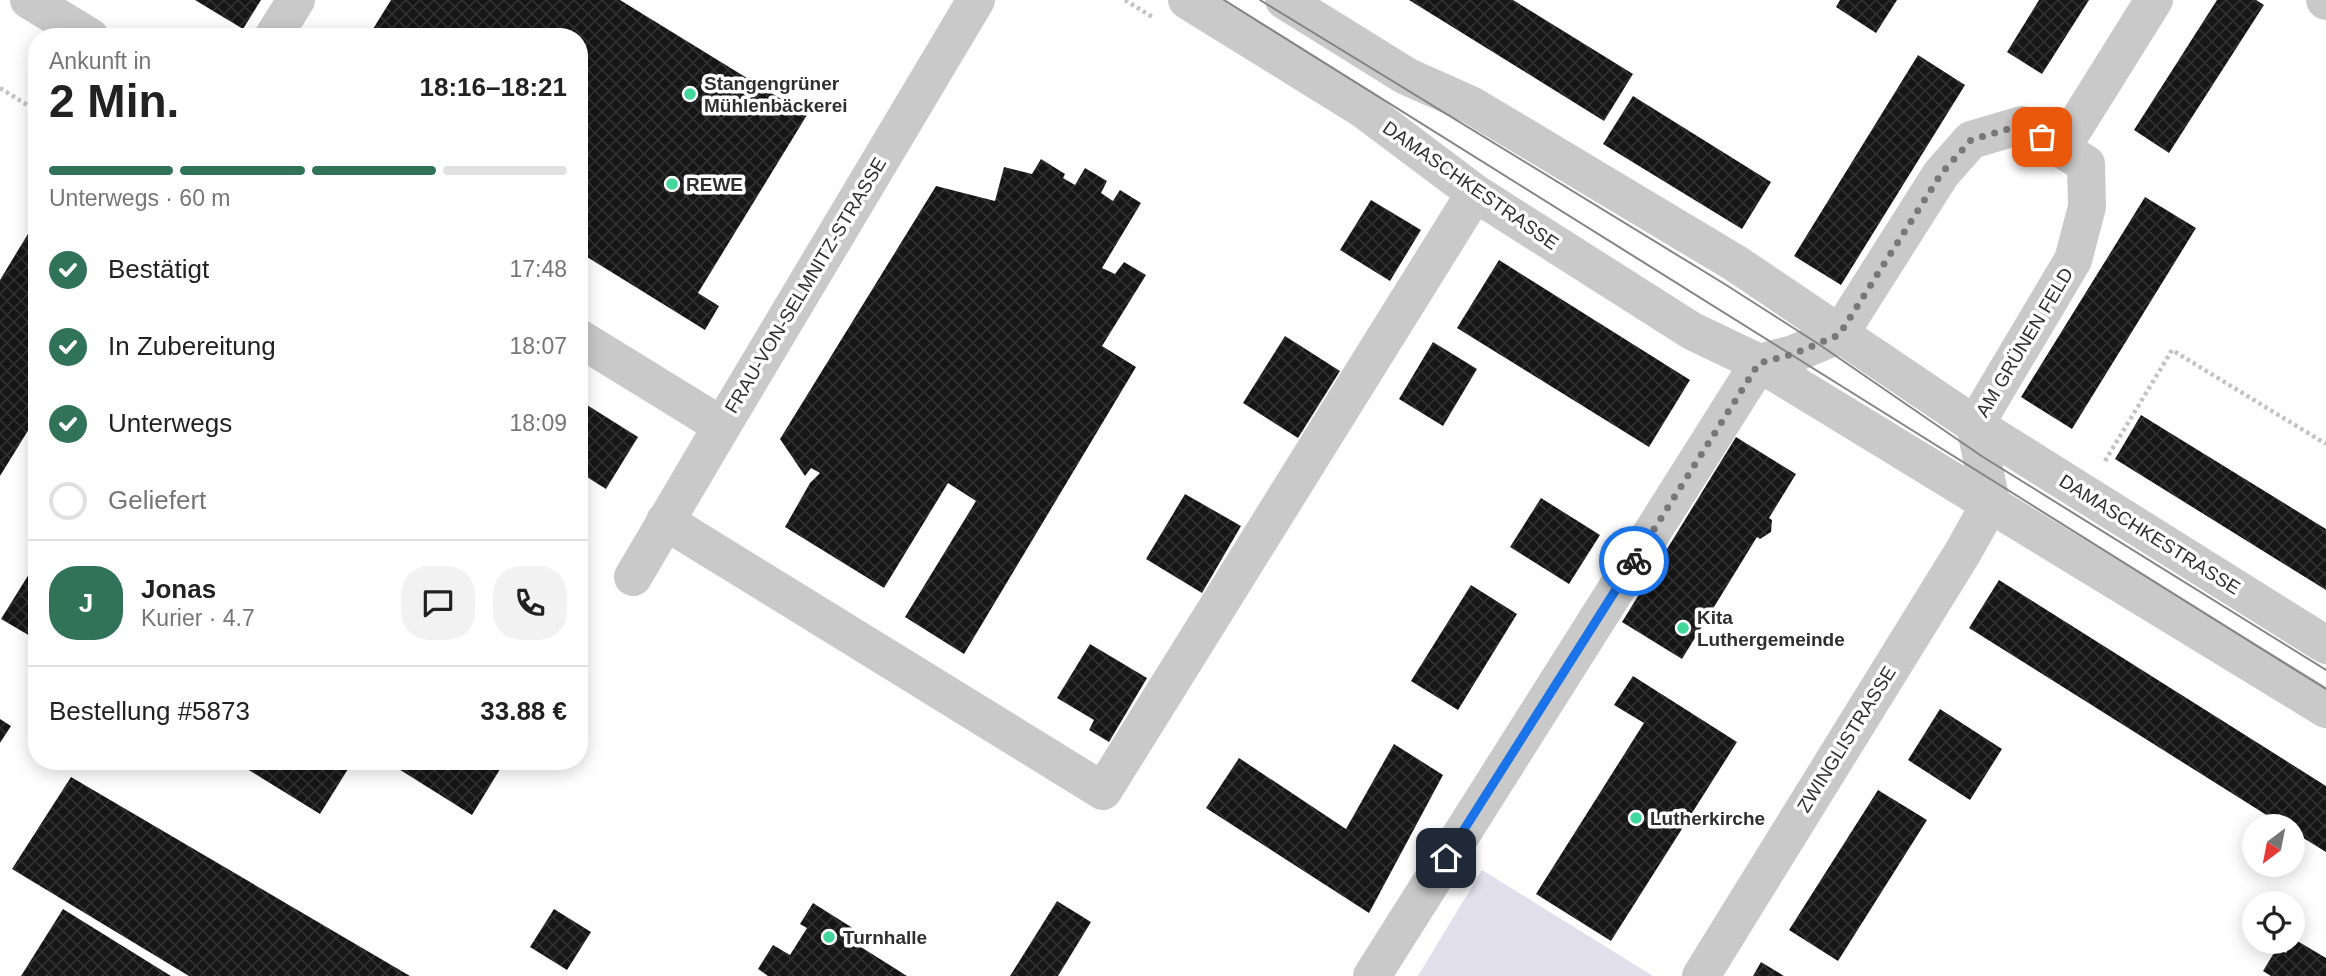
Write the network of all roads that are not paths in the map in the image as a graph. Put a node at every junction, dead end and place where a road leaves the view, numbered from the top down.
1 (29, 0) edge
2 (296, 0) edge
3 (976, 0) edge
4 (1188, 0) edge
5 (1284, 0) edge
6 (2154, 0) edge
7 (75, 28) edge
8 (279, 28) edge
9 (2061, 149) junction
10 (1475, 193) junction
11 (1839, 335) junction
12 (588, 344) edge
13 (1759, 363) junction
14 (1975, 425) junction
15 (722, 426) junction
16 (1991, 502) junction
17 (665, 520) junction
18 (633, 576) dead end
19 (2326, 645) edge
20 (2326, 709) edge
21 (1372, 976) edge
22 (1701, 976) edge

1 - 7 street
2 - 8 street
3 - 15 street, FRAU-VON-SELMNITZ-STRASSE
4 - 10 street, DAMASCHKESTRASSE
5 - 11 street, DAMASCHKESTRASSE
6 - 9 street
9 - 11 street, AM GRÜNEN FELD
9 - 14 street, AM GRÜNEN FELD
10 - 13 street, DAMASCHKESTRASSE
10 - 17 street
11 - 13 street
11 - 14 street, DAMASCHKESTRASSE
12 - 15 street, FRAU-VON-SELMNITZ-STRASSE
13 - 16 street, DAMASCHKESTRASSE
13 - 21 street
14 - 16 street
14 - 19 street, DAMASCHKESTRASSE
15 - 17 street
16 - 20 street, DAMASCHKESTRASSE
16 - 22 street, ZWINGLISTRASSE
17 - 18 street

